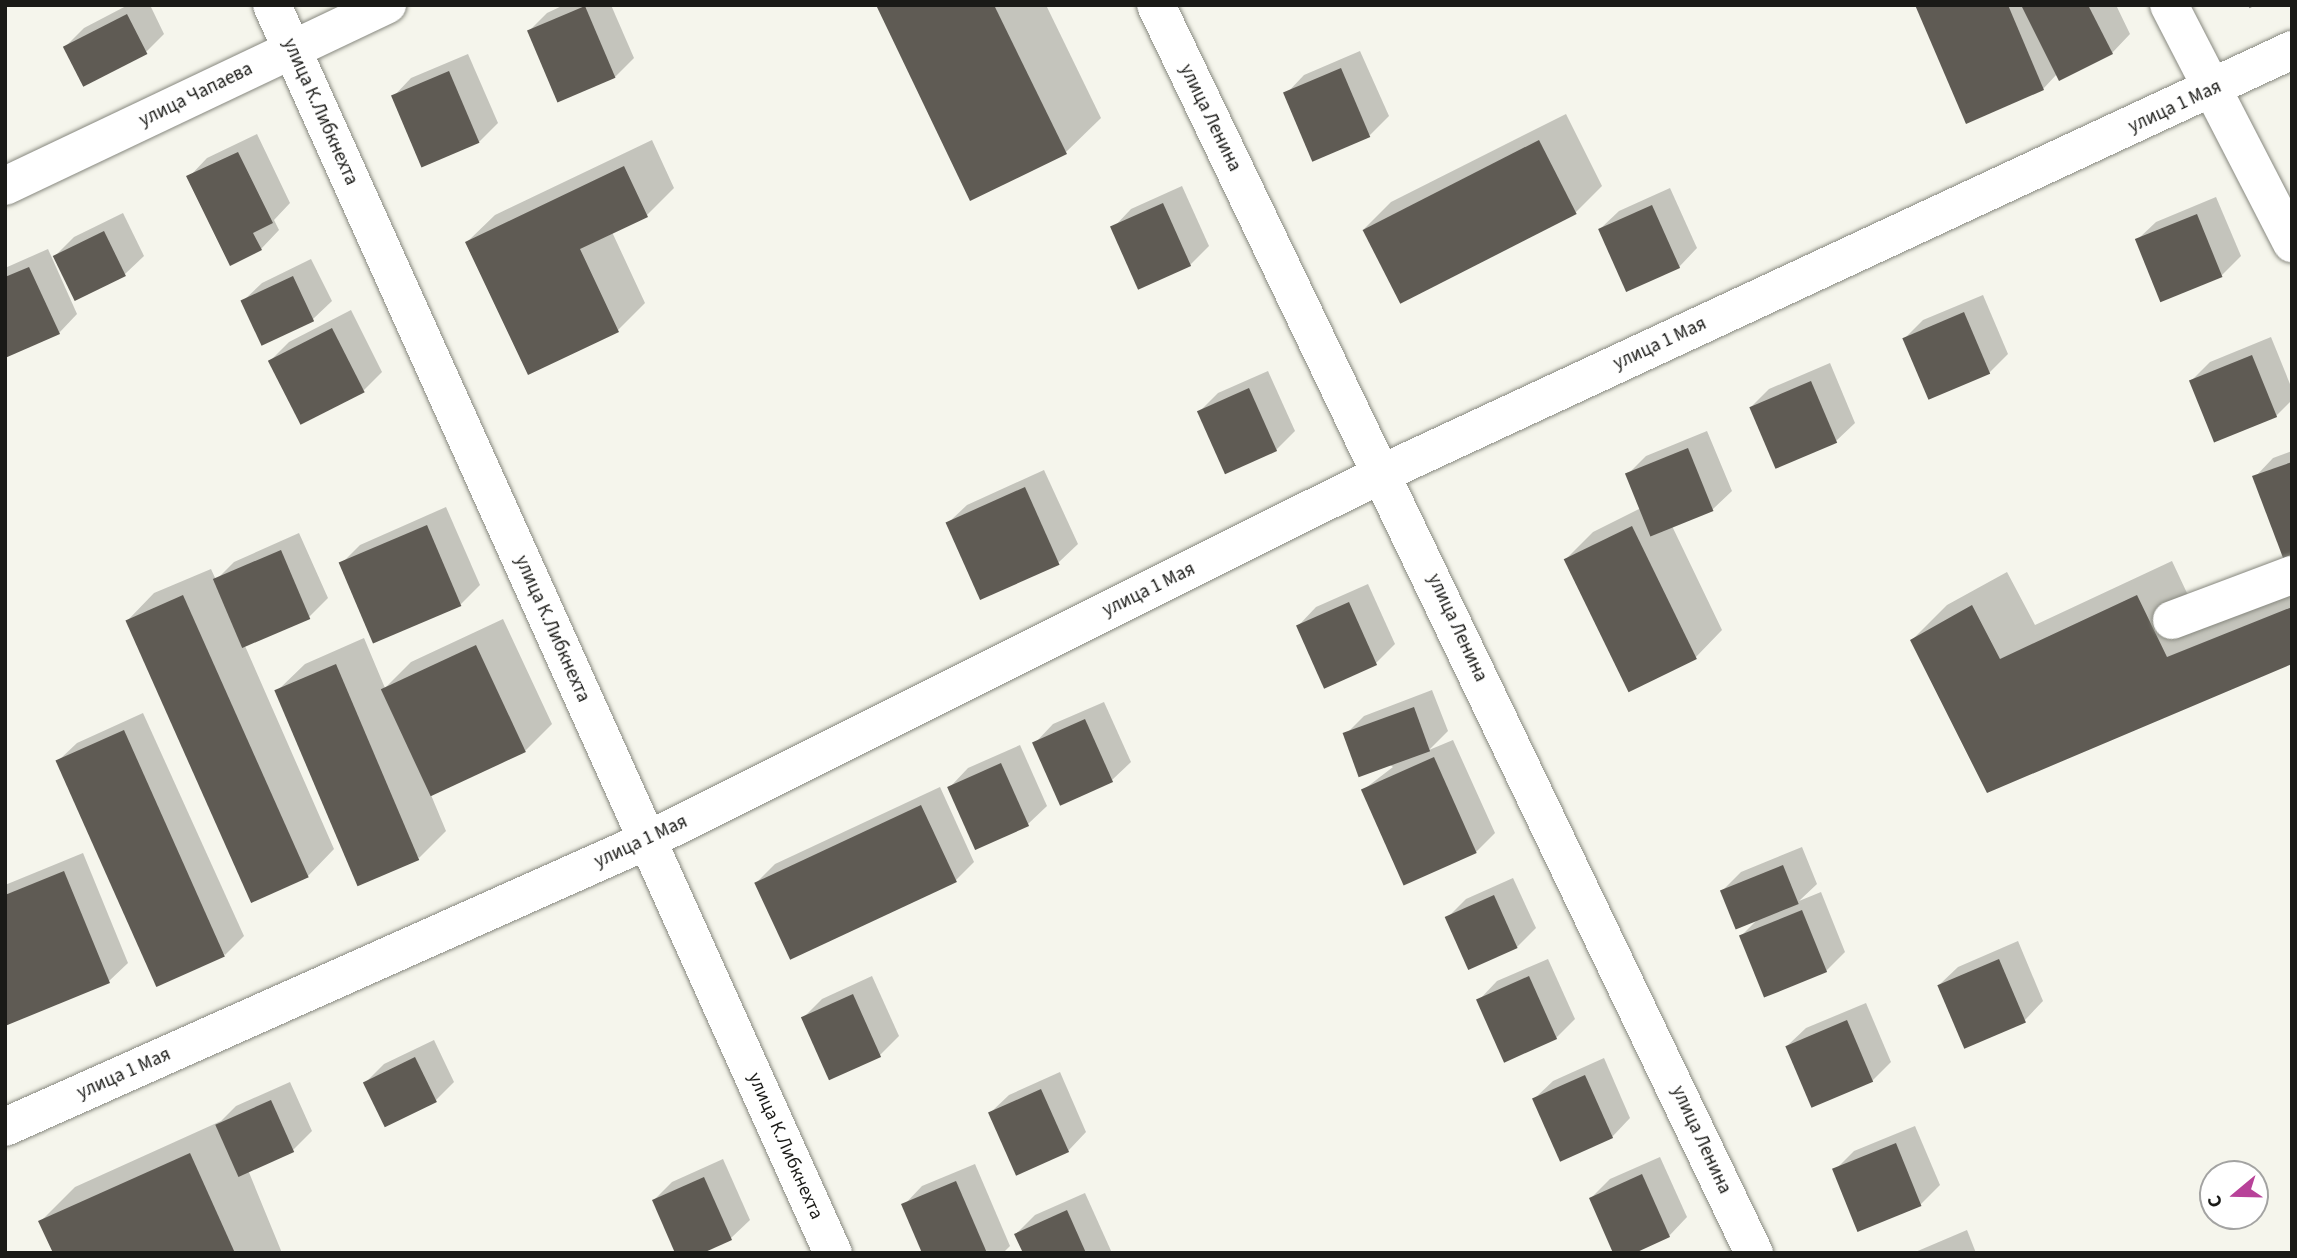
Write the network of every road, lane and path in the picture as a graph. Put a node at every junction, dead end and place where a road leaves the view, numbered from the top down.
1 (272, 5) edge
2 (387, 5) edge
3 (1156, 5) edge
4 (2169, 5) edge
5 (292, 49) junction
6 (2292, 50) edge
7 (2211, 91) junction
8 (5, 186) edge
9 (2292, 243) edge
10 (1383, 473) junction
11 (2292, 575) edge
12 (2172, 620) dead end
13 (646, 841) junction
14 (5, 1127) edge
15 (833, 1253) edge
16 (1754, 1253) edge

1 - 5 main road, улица К.Либкнехта
2 - 5 main road, улица Чапаева
3 - 10 main road, улица Ленина
4 - 7 main road
5 - 8 main road, улица Чапаева
5 - 13 main road, улица К.Либкнехта
6 - 7 main road, улица 1 Мая
7 - 9 main road
7 - 10 main road, улица 1 Мая
10 - 13 main road, улица 1 Мая
10 - 16 main road, улица Ленина
11 - 12 main road
13 - 14 main road, улица 1 Мая
13 - 15 main road, улица К.Либкнехта

